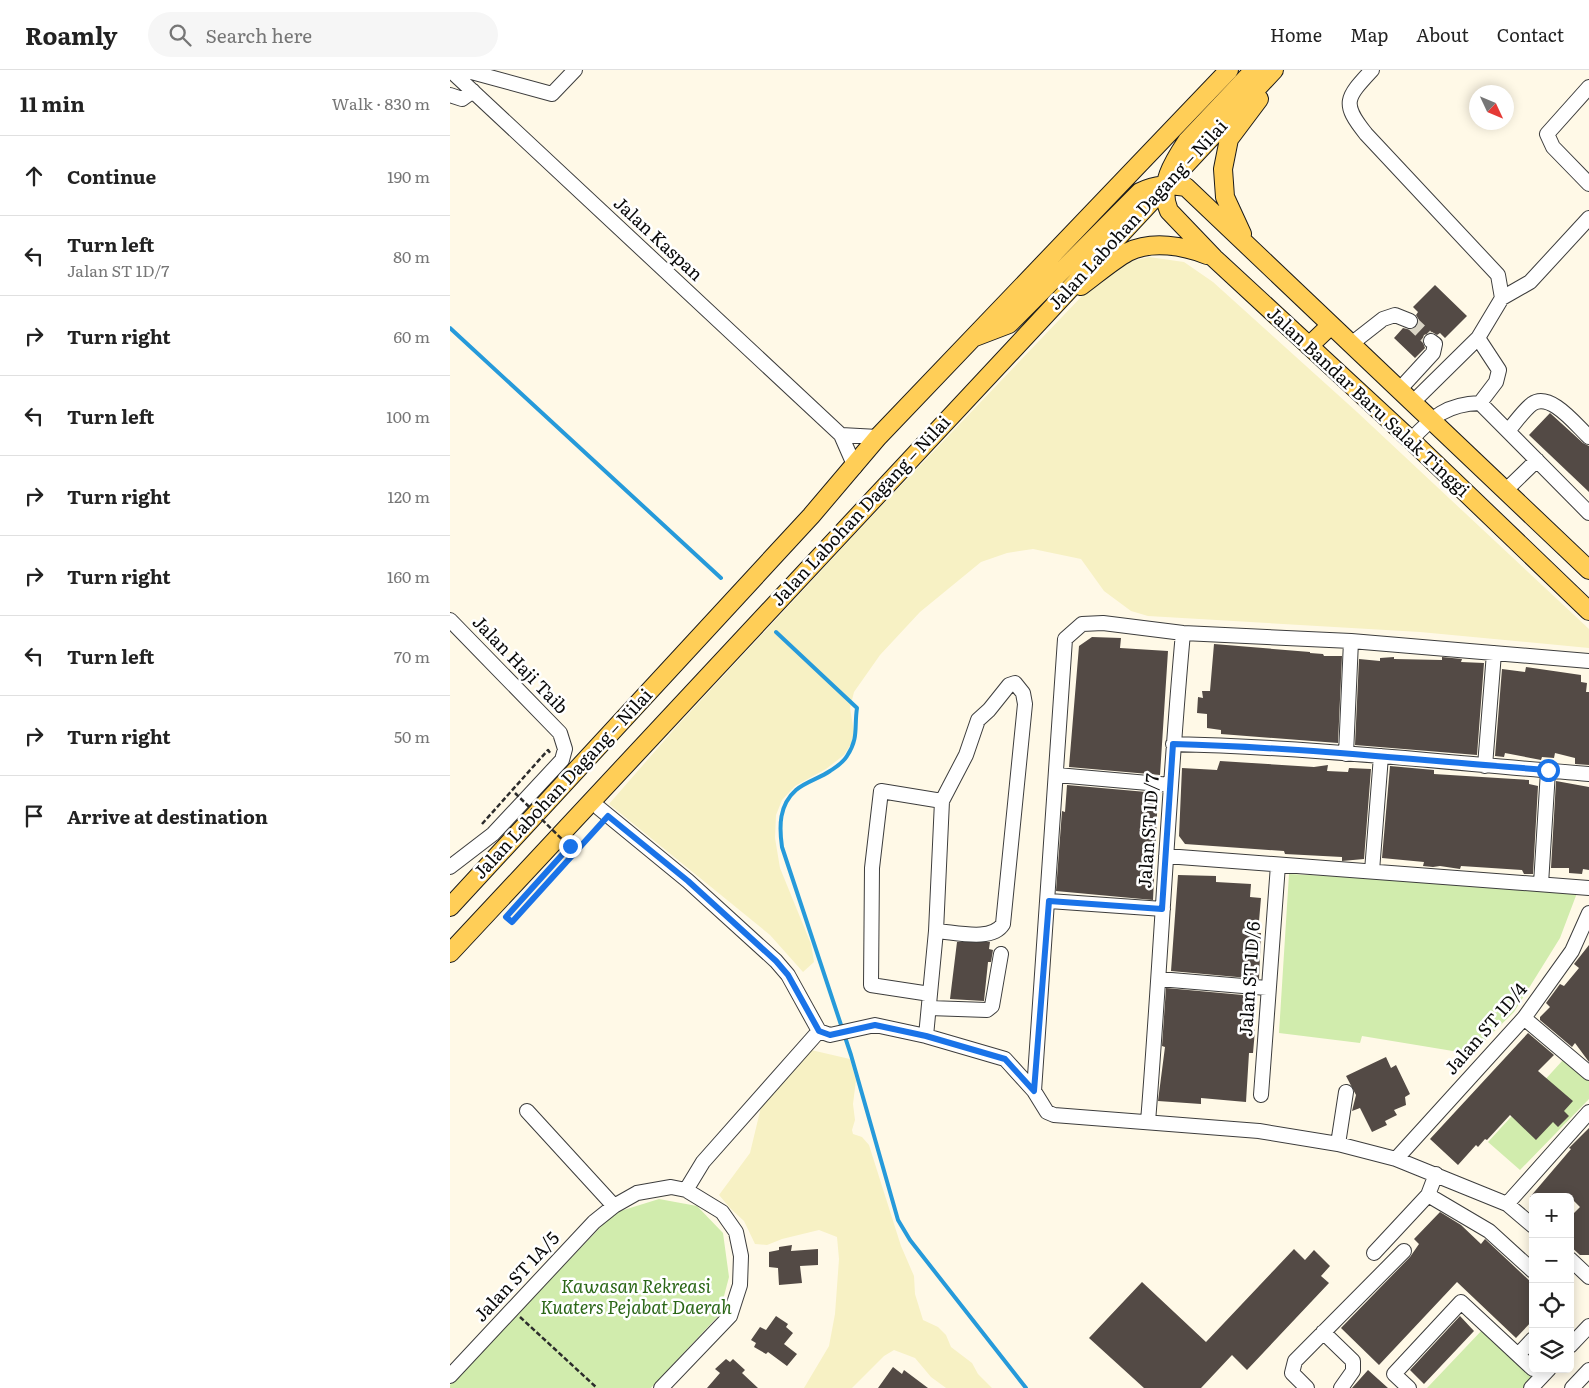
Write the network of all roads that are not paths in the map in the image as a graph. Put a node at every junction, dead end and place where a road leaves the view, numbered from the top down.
1 (450, 70) edge
2 (464, 70) edge
3 (575, 70) edge
4 (1229, 70) edge
5 (1254, 70) edge
6 (1274, 70) edge
7 (1279, 70) edge
8 (1372, 70) edge
9 (1589, 87) edge
10 (473, 91) junction
11 (450, 95) edge
12 (1166, 184) junction
13 (1589, 184) edge
14 (1589, 218) edge
15 (1246, 242) junction
16 (1214, 258) junction
17 (1502, 298) junction
18 (1410, 321) tunnel mouth
19 (1331, 325) junction
20 (1023, 338) junction
21 (1478, 338) junction
22 (970, 339) junction
23 (1431, 341) dead end
24 (1351, 344) junction
25 (1309, 346) junction
26 (1399, 390) junction
27 (1480, 402) junction
28 (1412, 403) junction
29 (1430, 420) junction
30 (1508, 431) junction
31 (840, 435) junction
32 (878, 437) junction
33 (1589, 437) edge
34 (1411, 440) junction
35 (1536, 460) junction
36 (855, 468) junction
37 (1505, 491) junction
38 (1589, 514) edge
39 (1589, 570) edge
40 (1589, 611) edge
41 (450, 620) edge
42 (1183, 632) junction
43 (1351, 641) junction
44 (1494, 653) junction
45 (1589, 661) edge
46 (1173, 744) junction
47 (1346, 754) junction
48 (1381, 756) junction
49 (1485, 766) junction
50 (1548, 770) junction
51 (1589, 774) edge
52 (1057, 775) junction
53 (1171, 785) junction
54 (942, 801) junction
55 (603, 812) road end
56 (1166, 856) junction
57 (493, 860) junction
58 (1278, 865) junction
59 (450, 867) edge
60 (1372, 871) junction
61 (1541, 884) junction
62 (1589, 888) edge
63 (450, 898) edge
64 (1049, 901) junction
65 (450, 907) edge
66 (1162, 909) junction
67 (1589, 913) edge
68 (936, 930) junction
69 (450, 953) edge
70 (1001, 954) dead end
71 (1160, 979) junction
72 (1267, 988) junction
73 (930, 1001) junction
74 (1524, 1018) junction
75 (819, 1031) junction
76 (926, 1036) junction
77 (1589, 1073) edge
78 (1034, 1091) junction
79 (1346, 1092) dead end
80 (1261, 1095) dead end
81 (527, 1111) dead end
82 (1589, 1112) edge
83 (1148, 1122) junction
84 (1338, 1144) junction
85 (1396, 1159) junction
86 (1436, 1174) junction
87 (686, 1190) junction
88 (1428, 1194) junction
89 (1507, 1204) junction
90 (614, 1206) junction
91 (1529, 1223) edge
92 (1404, 1251) dead end
93 (1374, 1252) dead end
94 (1574, 1263) edge
95 (1529, 1267) edge
96 (1589, 1276) edge
97 (1589, 1326) edge
98 (1323, 1332) junction
99 (1574, 1342) edge
100 (1529, 1343) edge
101 (1518, 1355) junction
102 (1529, 1363) edge
103 (1589, 1370) edge
104 (1538, 1373) edge
105 (450, 1376) edge
106 (662, 1388) edge
107 (1307, 1388) edge
108 (1341, 1388) edge
109 (1409, 1388) edge
110 (1531, 1388) edge
111 (1572, 1388) edge

1 - 10 street, Jalan Kaspan
2 - 3 street
4 - 22 main road, Jalan Labohan Dagang ‒ Nilai
5 - 12 main road
6 - 12 main road, Jalan Labohan Dagang ‒ Nilai
7 - 15 main road
8 - 17 street
9 - 13 street
10 - 11 street
10 - 31 street, Jalan Kaspan
12 - 15 main road
12 - 16 main road, Jalan Bandar Baru Salak Tinggi
12 - 20 main road, Jalan Labohan Dagang ‒ Nilai
12 - 22 main road
14 - 17 street
15 - 19 main road
16 - 20 main road
16 - 25 main road, Jalan Bandar Baru Salak Tinggi
17 - 21 street
18 - 24 street
19 - 24 main road
19 - 25 main road
20 - 69 main road, Jalan Labohan Dagang ‒ Nilai
21 - 27 street
21 - 28 street
22 - 32 main road, Jalan Labohan Dagang ‒ Nilai
23 - 26 street
24 - 26 main road
25 - 34 main road, Jalan Bandar Baru Salak Tinggi
26 - 28 main road
27 - 29 street
27 - 30 street
28 - 29 main road
29 - 34 street
29 - 37 main road
30 - 33 street
30 - 35 street
31 - 32 street
31 - 36 street
32 - 36 main road, Jalan Labohan Dagang ‒ Nilai
34 - 40 main road, Jalan Bandar Baru Salak Tinggi
35 - 37 street
35 - 38 street
36 - 57 main road, Jalan Labohan Dagang ‒ Nilai
37 - 39 main road
41 - 59 street, Jalan Haji Taib
42 - 43 street
42 - 46 street, Jalan ST 1D/7
42 - 52 street
43 - 44 street
43 - 47 street
44 - 45 street
44 - 49 street
46 - 47 street
46 - 53 street, Jalan ST 1D/7
47 - 48 street
48 - 49 street
48 - 60 street
49 - 50 street
50 - 51 street
50 - 61 street
52 - 53 street
52 - 64 street
53 - 56 street, Jalan ST 1D/7
54 - 68 street
54 - 68 street
54 - 73 street
55 - 75 street
56 - 58 street
56 - 66 street, Jalan ST 1D/7
57 - 63 street
57 - 65 main road, Jalan Labohan Dagang ‒ Nilai
58 - 60 street
58 - 72 street, Jalan ST 1D/6
60 - 61 street
61 - 62 street
64 - 66 street
64 - 78 street
66 - 71 street, Jalan ST 1D/7
67 - 74 street, Jalan ST 1D/4
68 - 73 street
70 - 73 street
71 - 72 street
71 - 83 street, Jalan ST 1D/7
72 - 80 street, Jalan ST 1D/6
73 - 76 street
74 - 77 street
74 - 85 street, Jalan ST 1D/4
75 - 76 street
75 - 87 street
76 - 78 street
78 - 83 street
79 - 84 street
81 - 90 street
82 - 89 street
83 - 84 street
84 - 85 street
85 - 86 street
86 - 88 street
86 - 89 street
87 - 90 street, Jalan ST 1A/5
87 - 106 street
88 - 93 street
88 - 95 street
89 - 91 street
90 - 105 street, Jalan ST 1A/5
92 - 98 street
94 - 96 street
97 - 99 street
98 - 107 street
98 - 108 street
100 - 101 street
101 - 102 street
101 - 109 street
103 - 111 street
104 - 110 street

